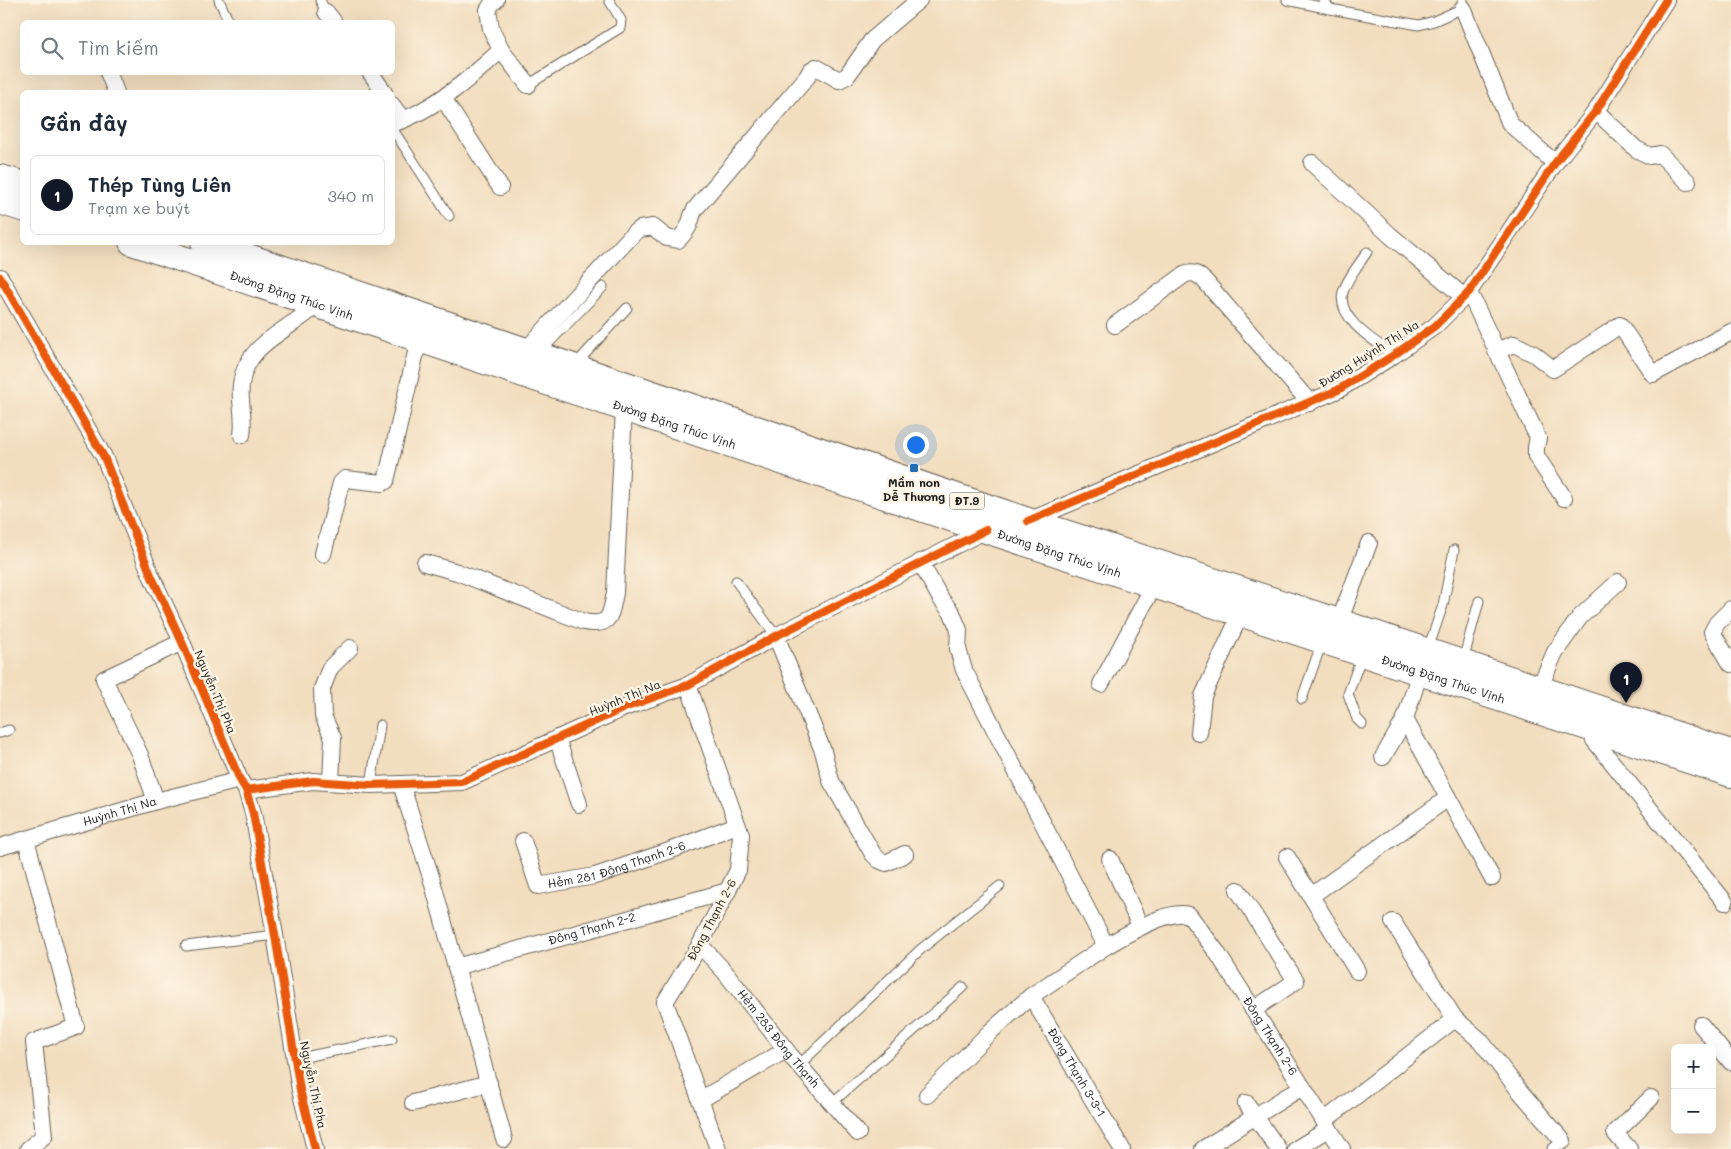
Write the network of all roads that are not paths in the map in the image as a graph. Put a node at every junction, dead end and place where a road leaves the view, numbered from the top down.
1 (219, 0) edge
2 (496, 0) edge
3 (608, 0) edge
4 (919, 0) edge
5 (1287, 0) edge
6 (1323, 0) edge
7 (1666, 0) edge
8 (1463, 4) edge
9 (1330, 9) junction
10 (228, 20) edge
11 (501, 50) junction
12 (109, 75) edge
13 (372, 75) edge
14 (528, 85) joint
15 (115, 90) edge
16 (383, 90) edge
17 (443, 98) junction
18 (1596, 111) junction
19 (396, 124) edge
20 (1312, 163) dead end
21 (1555, 163) junction
22 (0, 178) edge
23 (1688, 182) dead end
24 (20, 183) edge
25 (500, 187) dead end
26 (0, 201) edge
27 (20, 207) edge
28 (449, 216) dead end
29 (141, 245) edge
30 (213, 245) edge
31 (1367, 252) dead end
32 (0, 277) edge
33 (603, 286) dead end
34 (1466, 295) junction
35 (310, 302) junction
36 (627, 308) dead end
37 (1115, 325) dead end
38 (1731, 332) edge
39 (419, 339) junction
40 (1496, 351) junction
41 (531, 353) junction
42 (1394, 355) junction
43 (573, 367) junction
44 (1310, 403) junction
45 (624, 408) junction
46 (242, 435) dead end
47 (1564, 498) dead end
48 (1028, 521) junction
49 (986, 530) junction
50 (1369, 543) dead end
51 (1454, 550) dead end
52 (323, 554) dead end
53 (920, 562) junction
54 (425, 563) dead end
55 (736, 580) dead end
56 (1618, 582) dead end
57 (1154, 585) junction
58 (1480, 601) dead end
59 (1731, 610) edge
60 (1241, 613) junction
61 (1331, 631) junction
62 (776, 636) junction
63 (182, 642) junction
64 (350, 648) dead end
65 (1362, 653) junction
66 (1423, 662) junction
67 (1462, 664) junction
68 (1731, 664) edge
69 (1101, 684) dead end
70 (688, 686) junction
71 (1538, 690) junction
72 (1302, 699) dead end
73 (1406, 719) junction
74 (1362, 724) dead end
75 (380, 725) dead end
76 (9, 730) dead end
77 (1596, 730) junction
78 (0, 733) edge
79 (1199, 733) dead end
80 (557, 738) junction
81 (1729, 754) edge
82 (1383, 757) dead end
83 (331, 782) junction
84 (402, 784) junction
85 (243, 785) junction
86 (371, 785) junction
87 (1448, 798) junction
88 (156, 801) junction
89 (579, 804) dead end
90 (737, 825) junction
91 (26, 839) junction
92 (523, 842) dead end
93 (0, 847) edge
94 (905, 854) dead end
95 (1287, 857) dead end
96 (1110, 859) dead end
97 (1492, 878) dead end
98 (1000, 886) dead end
99 (1238, 890) dead end
100 (728, 891) junction
101 (1311, 896) junction
102 (1725, 902) dead end
103 (1393, 922) dead end
104 (1140, 926) junction
105 (276, 935) junction
106 (700, 945) junction
107 (186, 946) dead end
108 (1106, 946) junction
109 (456, 967) junction
110 (1357, 971) dead end
111 (963, 987) dead end
112 (1031, 996) junction
113 (1253, 1010) junction
114 (1455, 1019) junction
115 (1701, 1025) dead end
116 (392, 1039) dead end
117 (786, 1050) junction
118 (295, 1059) junction
119 (1731, 1062) edge
120 (799, 1065) junction
121 (488, 1083) junction
122 (1302, 1087) junction
123 (927, 1095) dead end
124 (1651, 1098) dead end
125 (700, 1100) junction
126 (413, 1103) dead end
127 (832, 1103) junction
128 (1251, 1110) junction
129 (1326, 1125) junction
130 (858, 1133) dead end
131 (504, 1139) dead end
132 (1557, 1145) edge
133 (28, 1149) edge
134 (316, 1149) edge
135 (718, 1149) edge
136 (1122, 1149) edge
137 (1203, 1149) edge
138 (1278, 1149) edge
139 (1296, 1149) edge
140 (1342, 1149) edge
141 (1628, 1149) edge

1 - 10 lane
2 - 11 street
3 - 14 lane
4 - 41 street
5 - 9 lane
6 - 9 lane
7 - 18 street, Đường Huỳnh Thị Na
8 - 9 lane
8 - 21 street
11 - 14 street
11 - 17 street
12 - 15 street
13 - 16 street
17 - 19 street
17 - 25 street
18 - 21 street, Đường Huỳnh Thị Na
18 - 23 street
19 - 28 lane
20 - 34 street
21 - 34 street, Đường Huỳnh Thị Na
22 - 24 main road
26 - 27 main road
29 - 35 main road, Đường Đặng Thúc Vịnh / ĐT.9
30 - 41 main road, Đường Đặng Thúc Vịnh / ĐT.9
31 - 42 lane
32 - 63 street, Nguyễn Thị Pha
33 - 41 lane
34 - 40 street
34 - 42 street, Đường Huỳnh Thị Na
35 - 39 main road, Đường Đặng Thúc Vịnh / ĐT.9
35 - 46 street
36 - 43 lane
37 - 44 street
38 - 40 street
39 - 45 main road, Đường Đặng Thúc Vịnh / ĐT.9
39 - 52 street
40 - 47 street
41 - 43 main road, Đường Đặng Thúc Vịnh / ĐT.9
42 - 44 street, Đường Huỳnh Thị Na
43 - 48 main road, Đường Đặng Thúc Vịnh / ĐT.9
44 - 48 street, Đường Huỳnh Thị Na
45 - 49 main road, Đường Đặng Thúc Vịnh / ĐT.9
45 - 54 street
48 - 61 main road, Đường Đặng Thúc Vịnh / ĐT.9
49 - 53 street, Huỳnh Thị Na
49 - 57 main road, Đường Đặng Thúc Vịnh / ĐT.9
50 - 61 street
51 - 66 lane
53 - 62 street, Huỳnh Thị Na
53 - 108 street
55 - 62 lane
56 - 71 street
57 - 60 main road, Đường Đặng Thúc Vịnh / ĐT.9
57 - 69 street
58 - 67 lane
59 - 68 street
60 - 61 main road, Đường Đặng Thúc Vịnh / ĐT.9
60 - 79 street
61 - 65 main road, Đường Đặng Thúc Vịnh / ĐT.9
61 - 66 main road, Đường Đặng Thúc Vịnh / ĐT.9
61 - 72 lane
62 - 70 street, Huỳnh Thị Na
62 - 94 street
63 - 85 street, Nguyễn Thị Pha
63 - 88 street
64 - 83 street
65 - 66 main road, Đường Đặng Thúc Vịnh / ĐT.9
65 - 74 lane
66 - 67 main road, Đường Đặng Thúc Vịnh / ĐT.9
66 - 73 street
66 - 77 main road, Đường Đặng Thúc Vịnh / ĐT.9
67 - 71 main road, Đường Đặng Thúc Vịnh / ĐT.9
70 - 80 street, Huỳnh Thị Na
70 - 90 street, Đông Thạnh 2-6
71 - 81 main road, Đường Đặng Thúc Vịnh / ĐT.9
73 - 82 street
73 - 87 street
75 - 86 lane
76 - 78 lane
77 - 81 main road, Đường Đặng Thúc Vịnh / ĐT.9
77 - 102 street
80 - 84 street, Huỳnh Thị Na
80 - 89 street
83 - 85 street, Huỳnh Thị Na
83 - 86 street, Huỳnh Thị Na
84 - 86 street, Huỳnh Thị Na
84 - 109 street
85 - 88 street, Huỳnh Thị Na
85 - 105 street, Nguyễn Thị Pha
87 - 97 street
87 - 101 street
88 - 91 street, Huỳnh Thị Na
90 - 92 street, Hẻm 281 Đông Thạnh 2-6
90 - 100 street, Đông Thạnh 2-6
91 - 93 street, Huỳnh Thị Na
91 - 133 street
95 - 101 street
96 - 104 street
98 - 120 lane
99 - 113 street
100 - 106 street, Đông Thạnh 2-6
100 - 109 street, Đông Thạnh 2-2
101 - 110 street
103 - 114 street
104 - 108 street
104 - 113 street, Đông Thạnh 2-6
105 - 107 lane
105 - 118 street, Nguyễn Thị Pha
106 - 117 street, Hẻm 283 Đông Thạnh
106 - 125 street, Đông Thạnh 2-6
108 - 112 street
109 - 121 street
111 - 127 lane
112 - 123 street
112 - 136 street, Đông Thạnh 3-3-1
113 - 122 street, Đông Thạnh 2-6
114 - 129 street
114 - 132 street
115 - 119 street
116 - 118 lane
117 - 120 street, Hẻm 283 Đông Thạnh
117 - 125 street
118 - 134 street, Nguyễn Thị Pha
120 - 127 street, Hẻm 283 Đông Thạnh
121 - 126 street
121 - 131 street
122 - 128 street
122 - 129 street, Đông Thạnh 2-6
124 - 141 street
125 - 135 street, Đông Thạnh 2-6
127 - 130 street, Hẻm 283 Đông Thạnh
128 - 137 street
128 - 138 street
129 - 139 street
129 - 140 street, Đông Thạnh 2-6

